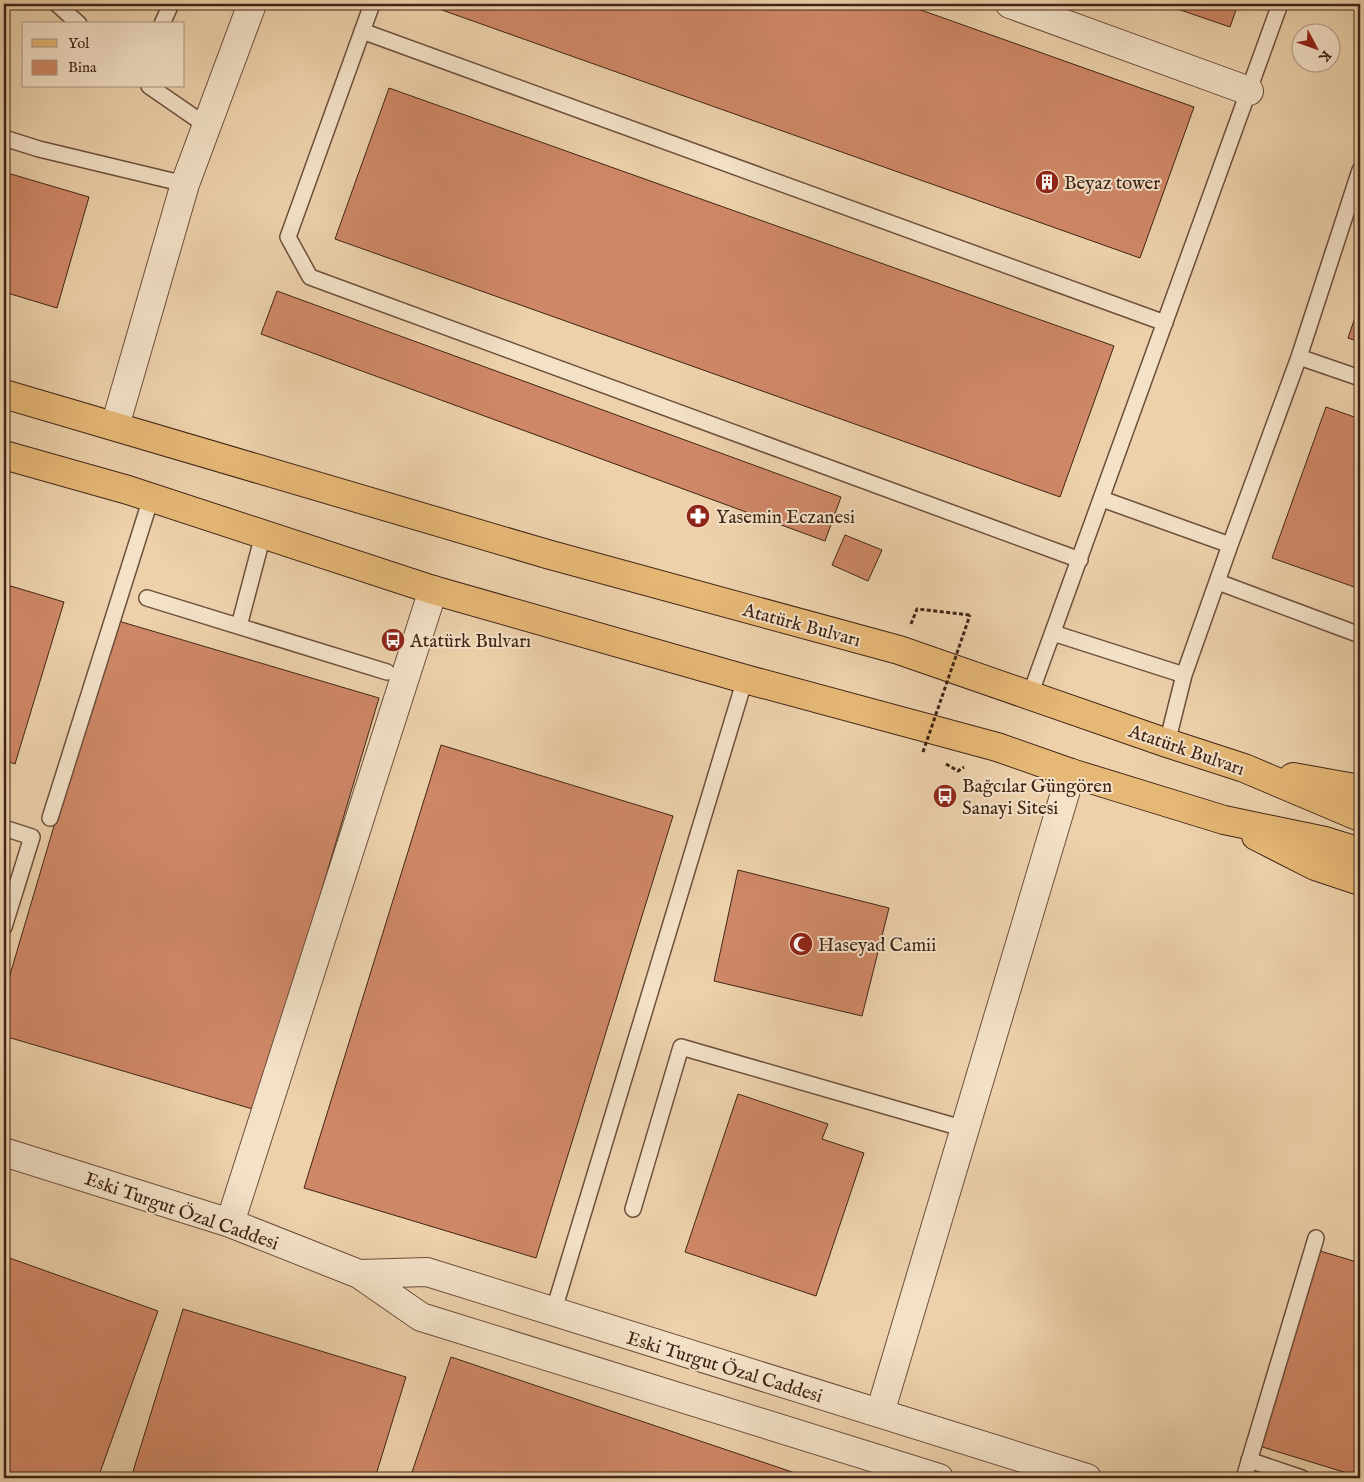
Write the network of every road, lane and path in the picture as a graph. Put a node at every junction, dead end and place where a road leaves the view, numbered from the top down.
1 (57, 4) edge
2 (171, 4) edge
3 (252, 4) edge
4 (372, 4) edge
5 (1010, 4) edge
6 (1280, 4) edge
7 (77, 22) edge
8 (163, 22) edge
9 (362, 31) junction
10 (152, 88) edge
11 (1249, 91) junction
12 (207, 126) junction
13 (4, 138) edge
14 (1360, 170) edge
15 (186, 184) junction
16 (1165, 323) junction
17 (1299, 357) junction
18 (1360, 378) edge
19 (4, 394) edge
20 (115, 426) junction
21 (4, 455) edge
22 (151, 498) junction
23 (1102, 499) junction
24 (263, 534) junction
25 (1230, 545) junction
26 (1080, 560) junction
27 (1218, 582) junction
28 (433, 590) junction
29 (147, 598) dead end
30 (917, 609) dead end
31 (238, 626) junction
32 (1053, 633) junction
33 (1360, 635) edge
34 (386, 672) dead end
35 (1184, 675) junction
36 (745, 680) junction
37 (1030, 695) junction
38 (1167, 743) junction
39 (923, 752) dead end
40 (1244, 768) junction
41 (1071, 774) junction
42 (1360, 789) edge
43 (1360, 817) edge
44 (50, 818) dead end
45 (1224, 820) junction
46 (4, 828) edge
47 (1360, 852) edge
48 (1360, 881) edge
49 (4, 926) edge
50 (965, 1129) junction
51 (4, 1152) edge
52 (632, 1209) dead end
53 (230, 1224) junction
54 (1316, 1238) dead end
55 (360, 1274) junction
56 (553, 1313) junction
57 (880, 1414) junction
58 (1249, 1460) junction
59 (939, 1478) edge
60 (1088, 1478) edge
61 (1244, 1478) edge
62 (1302, 1478) edge

1 - 7 lane
2 - 8 lane
3 - 12 street
4 - 9 lane
5 - 11 street
6 - 11 lane
9 - 16 lane
9 - 26 lane
10 - 12 lane
11 - 16 lane
12 - 15 street
13 - 15 lane
14 - 17 lane
15 - 20 street
16 - 23 lane
17 - 18 lane
17 - 25 lane
19 - 20 main road, Atatürk Bulvarı
20 - 37 main road, Atatürk Bulvarı
21 - 22 main road
22 - 24 main road
22 - 44 lane
23 - 25 lane
23 - 26 lane
24 - 28 main road
24 - 31 lane
25 - 27 lane
26 - 32 lane
27 - 33 lane
27 - 35 lane
28 - 36 main road
28 - 53 street
29 - 31 lane
30 - 39 path, bridge
31 - 34 lane
32 - 35 lane
32 - 37 lane
35 - 38 lane
36 - 41 main road
36 - 56 lane
37 - 38 main road, Atatürk Bulvarı
38 - 40 main road, Atatürk Bulvarı
40 - 42 main road
40 - 43 main road, Atatürk Bulvarı
41 - 45 main road
41 - 50 street
45 - 47 main road
45 - 48 main road
46 - 49 lane
50 - 52 lane
50 - 57 street
51 - 53 street, Eski Turgut Özal Caddesi
53 - 55 street, Eski Turgut Özal Caddesi
54 - 58 lane
55 - 56 street, Eski Turgut Özal Caddesi
55 - 59 street, Eski Turgut Özal Caddesi
56 - 57 street, Eski Turgut Özal Caddesi
57 - 60 street, Eski Turgut Özal Caddesi
58 - 61 lane
58 - 62 lane

